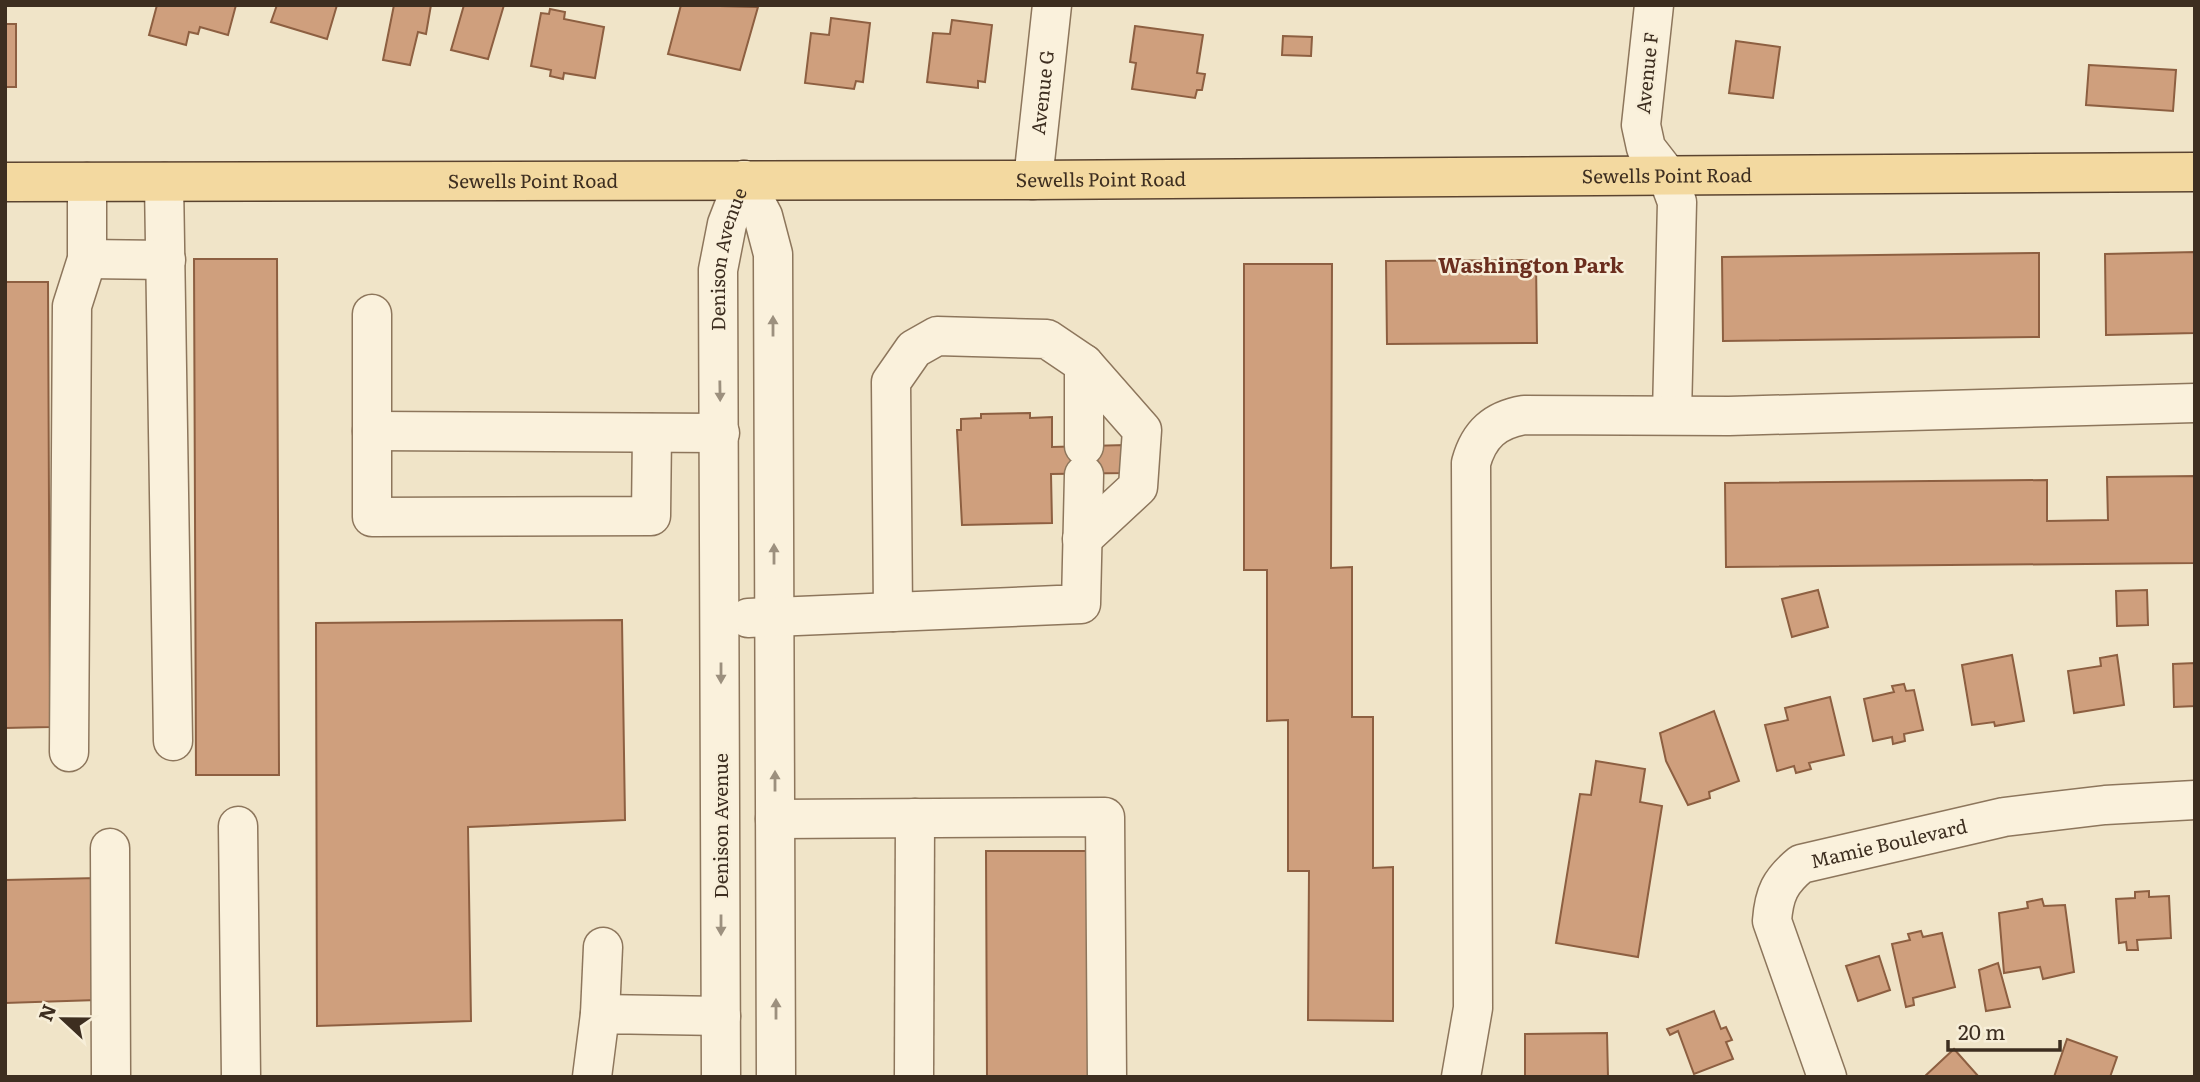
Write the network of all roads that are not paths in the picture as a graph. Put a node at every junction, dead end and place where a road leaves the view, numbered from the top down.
1 (1052, 5) edge
2 (1654, 5) edge
3 (2195, 172) edge
4 (1667, 175) junction
5 (744, 180) junction
6 (1033, 180) junction
7 (5, 182) edge
8 (87, 182) junction
9 (164, 182) junction
10 (87, 259) junction
11 (166, 260) junction
12 (372, 314) dead end
13 (1084, 364) junction
14 (2195, 403) edge
15 (1672, 415) junction
16 (372, 430) junction
17 (652, 433) junction
18 (720, 433) junction
19 (1082, 539) junction
20 (893, 612) junction
21 (774, 618) junction
22 (721, 619) junction
23 (173, 741) dead end
24 (69, 752) dead end
25 (2195, 800) edge
26 (775, 818) junction
27 (915, 818) junction
28 (238, 826) dead end
29 (110, 848) dead end
30 (603, 947) dead end
31 (600, 1014) junction
32 (721, 1016) junction
33 (111, 1077) edge
34 (241, 1077) edge
35 (592, 1077) edge
36 (721, 1077) edge
37 (776, 1077) edge
38 (914, 1077) edge
39 (1107, 1077) edge
40 (1461, 1077) edge
41 (1827, 1077) edge

1 - 6 street, Avenue G
2 - 4 street, Avenue F
3 - 4 main road, Sewells Point Road
4 - 6 main road, Sewells Point Road
4 - 15 street
5 - 6 main road, Sewells Point Road
5 - 9 main road, Sewells Point Road
5 -> 18 street, Denison Avenue
21 -> 5 street, Denison Avenue
7 - 8 main road, Sewells Point Road
8 - 9 main road, Sewells Point Road
8 - 10 street
9 - 11 street
10 - 11 street
10 - 24 street
11 - 23 street
12 - 16 street
13 - 19 street
13 - 19 street
13 - 20 street
14 - 15 street
15 - 40 street
16 - 17 street
16 - 17 street
17 - 18 street
18 - 22 street, Denison Avenue
19 - 20 street
20 - 21 street
21 - 22 street
26 -> 21 street, Denison Avenue
22 -> 32 street, Denison Avenue
25 - 41 street, Mamie Boulevard
26 - 27 street
37 -> 26 street, Denison Avenue
27 - 38 street
27 - 39 street
28 - 34 street
29 - 33 street
30 - 31 street
31 - 32 street
31 - 35 street
32 - 36 street, Denison Avenue

